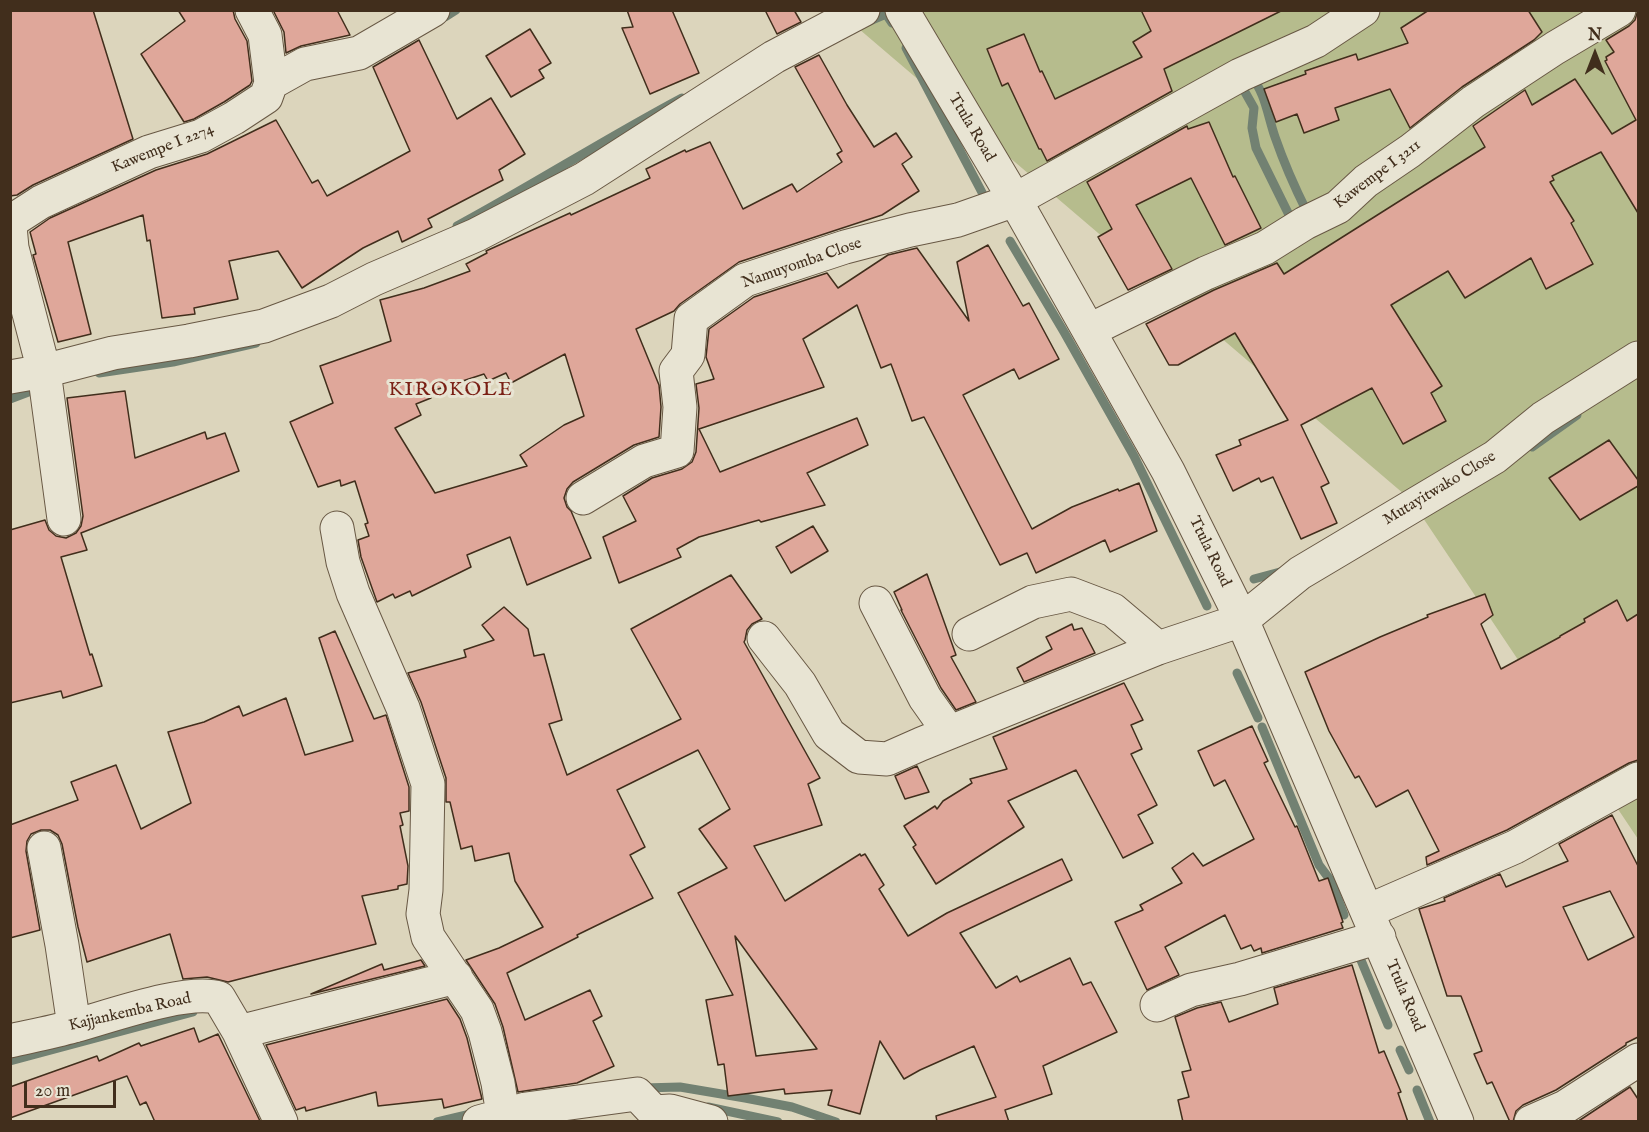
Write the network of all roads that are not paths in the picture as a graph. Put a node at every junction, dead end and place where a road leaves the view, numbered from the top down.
1 (252, 10) edge
2 (433, 10) edge
3 (863, 10) edge
4 (902, 10) edge
5 (1363, 10) edge
6 (1619, 10) edge
7 (271, 82) junction
8 (1015, 200) junction
9 (10, 224) edge
10 (1090, 330) junction
11 (1638, 358) edge
12 (44, 371) junction
13 (10, 377) edge
14 (584, 498) dead end
15 (64, 519) dead end
16 (337, 528) dead end
17 (876, 603) dead end
18 (1242, 620) junction
19 (969, 634) dead end
20 (764, 638) dead end
21 (1158, 648) junction
22 (949, 732) junction
23 (1638, 780) edge
24 (44, 848) dead end
25 (1373, 924) junction
26 (456, 977) junction
27 (1157, 1005) dead end
28 (74, 1026) junction
29 (239, 1032) junction
30 (10, 1041) edge
31 (1638, 1060) edge
32 (491, 1118) edge
33 (281, 1122) edge
34 (711, 1122) edge
35 (1457, 1122) edge
36 (1531, 1122) edge

1 - 7 street
2 - 7 street
3 - 12 street
4 - 8 street, Ttula Road
5 - 8 street
6 - 10 street, Kawempe I 3211
7 - 9 street, Kawempe I 2274
8 - 10 street, Ttula Road
8 - 14 street, Namuyomba Close
9 - 12 street, Kawempe I 2274
10 - 18 street, Ttula Road
11 - 18 street, Mutayitwako Close
12 - 13 street
12 - 15 street, Kawempe I 2274
16 - 26 street
17 - 22 street
18 - 21 street
18 - 25 street, Ttula Road
19 - 21 street
20 - 22 street
21 - 22 street
23 - 25 street
24 - 28 street
25 - 27 street
25 - 35 street, Ttula Road
26 - 29 street
26 - 32 street
28 - 29 street, Kajjankemba Road
28 - 30 street, Kajjankemba Road
29 - 33 street, Kajjankemba Road
31 - 36 street
32 - 34 street

